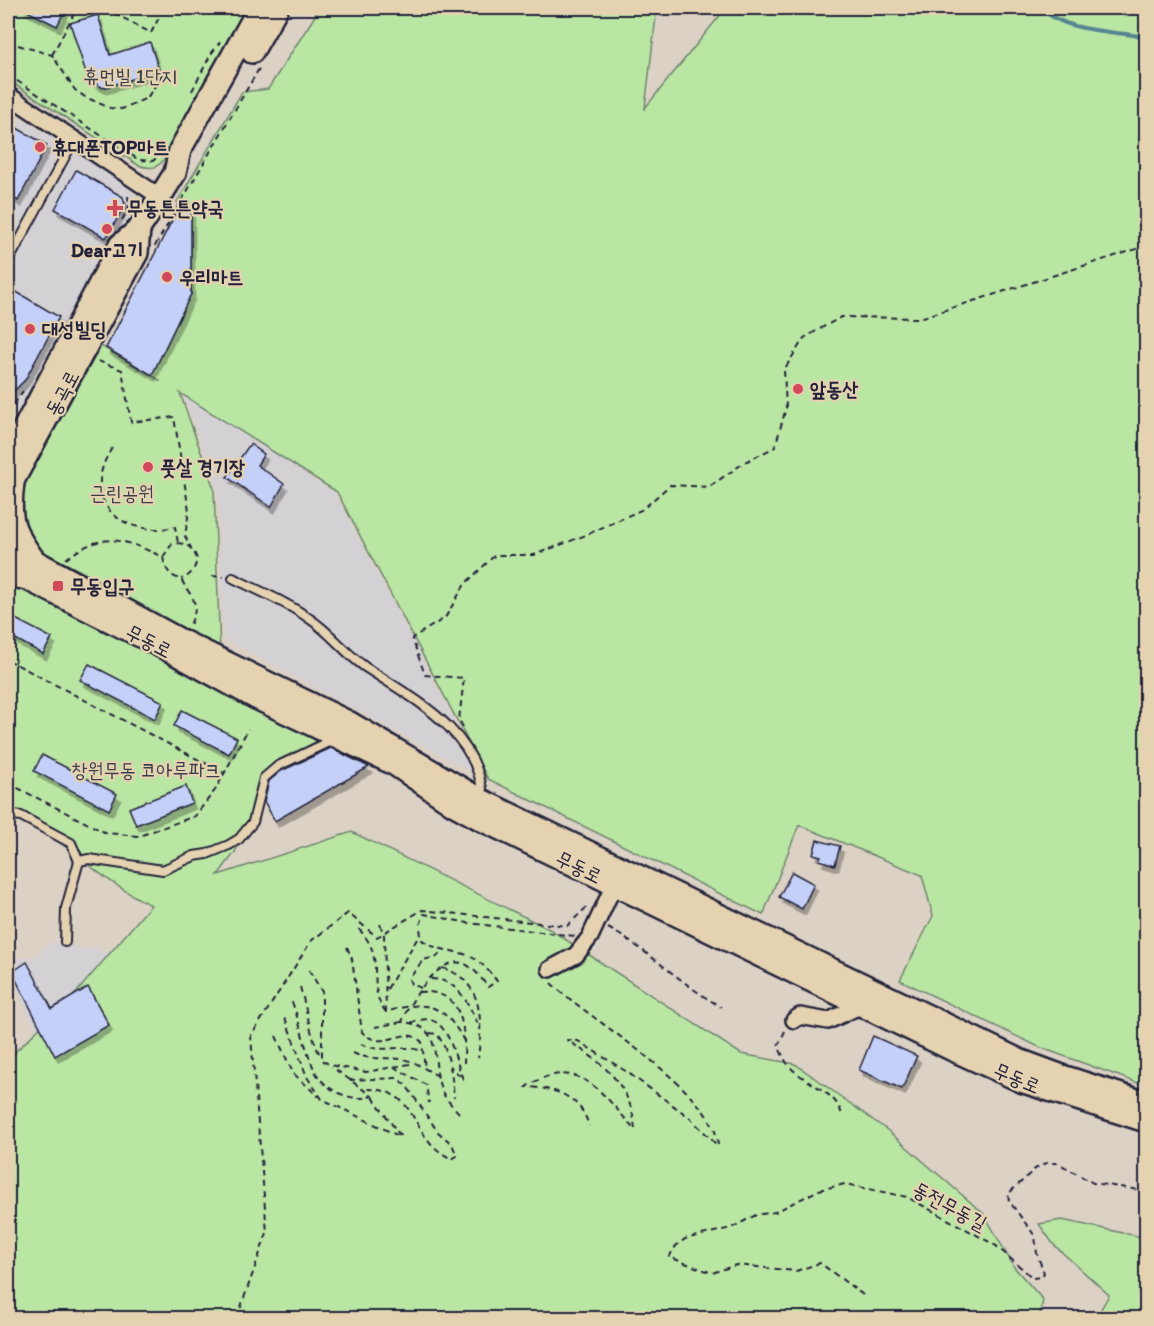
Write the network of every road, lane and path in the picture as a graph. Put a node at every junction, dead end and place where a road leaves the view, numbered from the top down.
1 (77, 8) edge
2 (105, 8) edge
3 (159, 8) edge
4 (164, 8) edge
5 (260, 8) edge
6 (277, 8) edge
7 (162, 11) junction
8 (224, 38) dead end
9 (8, 42) edge
10 (52, 55) junction
11 (265, 57) dead end
12 (165, 71) dead end
13 (8, 75) edge
14 (191, 94) dead end
15 (8, 95) edge
16 (74, 140) junction
17 (165, 145) dead end
18 (175, 173) junction
19 (160, 197) junction
20 (139, 229) junction
21 (1146, 243) edge
22 (154, 247) dead end
23 (8, 262) edge
24 (91, 359) dead end
25 (112, 448) dead end
26 (8, 459) edge
27 (10, 487) edge
28 (178, 543) junction
29 (191, 548) junction
30 (163, 557) junction
31 (75, 564) dead end
32 (18, 567) edge
33 (233, 578) dead end
34 (181, 579) junction
35 (188, 630) dead end
36 (8, 660) edge
37 (248, 729) dead end
38 (464, 729) dead end
39 (339, 736) junction
40 (224, 773) junction
41 (8, 783) edge
42 (483, 801) junction
43 (8, 814) edge
44 (79, 861) junction
45 (615, 885) junction
46 (595, 899) dead end
47 (597, 922) junction
48 (380, 924) dead end
49 (359, 928) dead end
50 (421, 933) junction
51 (384, 934) junction
52 (590, 938) junction
53 (65, 942) dead end
54 (347, 947) dead end
55 (442, 950) junction
56 (442, 968) junction
57 (550, 969) joint
58 (309, 970) dead end
59 (430, 979) junction
60 (300, 987) dead end
61 (421, 990) junction
62 (386, 991) junction
63 (292, 1002) dead end
64 (862, 1005) junction
65 (409, 1006) junction
66 (721, 1008) dead end
67 (386, 1012) junction
68 (285, 1018) dead end
69 (794, 1020) joint
70 (402, 1022) junction
71 (411, 1023) junction
72 (375, 1027) dead end
73 (480, 1029) junction
74 (428, 1032) junction
75 (276, 1036) dead end
76 (465, 1043) junction
77 (361, 1044) dead end
78 (424, 1052) junction
79 (353, 1053) dead end
80 (478, 1058) dead end
81 (322, 1060) junction
82 (415, 1063) junction
83 (465, 1063) dead end
84 (330, 1065) junction
85 (450, 1066) junction
86 (394, 1067) junction
87 (426, 1069) junction
88 (438, 1076) junction
89 (349, 1080) junction
90 (362, 1089) junction
91 (372, 1096) junction
92 (454, 1098) dead end
93 (322, 1099) junction
94 (429, 1103) dead end
95 (1146, 1103) edge
96 (459, 1113) dead end
97 (842, 1116) dead end
98 (1146, 1121) edge
99 (589, 1126) dead end
100 (1146, 1191) edge
101 (863, 1295) dead end
102 (237, 1318) edge

1 - 10 path
2 - 7 path
3 - 7 path
4 - 7 path
5 - 18 main road, 동곡로
6 - 18 main road, 동곡로
8 - 14 path
9 - 10 path
10 - 12 path
11 - 22 path
13 - 17 path
15 - 16 street
16 - 19 street
16 - 23 lane
18 - 19 main road, 동곡로
19 - 20 main road, 동곡로
20 - 26 main road, 동곡로
20 - 27 main road, 동곡로
21 - 38 path
24 - 29 path
25 - 28 path
27 - 32 main road
28 - 29 path
28 - 30 path
29 - 34 path
30 - 31 path
30 - 34 path
32 - 39 main road, 무동로
32 - 42 main road, 무동로
33 - 42 lane
34 - 35 path
36 - 40 path
37 - 40 path
39 - 44 lane
39 - 45 main road, 무동로
40 - 41 path
42 - 95 main road, 무동로
43 - 44 lane
44 - 53 lane
45 - 47 street
45 - 64 main road, 무동로
46 - 51 path
47 - 52 street
47 - 66 path
48 - 51 path
49 - 67 path
50 - 52 path
50 - 55 path
50 - 62 path
51 - 62 path
51 - 102 path
52 - 57 street
54 - 78 path
55 - 56 path
55 - 61 path
56 - 59 path
56 - 73 path
57 - 99 path
58 - 81 path
59 - 61 path
59 - 73 path
60 - 81 path
61 - 65 path
61 - 76 path
62 - 67 path
63 - 91 path
64 - 69 street
64 - 98 main road, 무동로
65 - 67 path
65 - 70 path
65 - 76 path
68 - 93 path
69 - 97 path
70 - 71 path
70 - 72 path
71 - 74 path
71 - 85 path
73 - 80 path
74 - 85 path
74 - 88 path
75 - 93 path
76 - 83 path
77 - 78 path
78 - 87 path
79 - 82 path
81 - 84 path
82 - 86 path
82 - 87 path
84 - 86 path
84 - 89 path
85 - 92 path
86 - 94 path
87 - 88 path
88 - 96 path
89 - 90 path
89 - 90 path
90 - 91 path
91 - 93 path
100 - 101 path, 동전무동길

